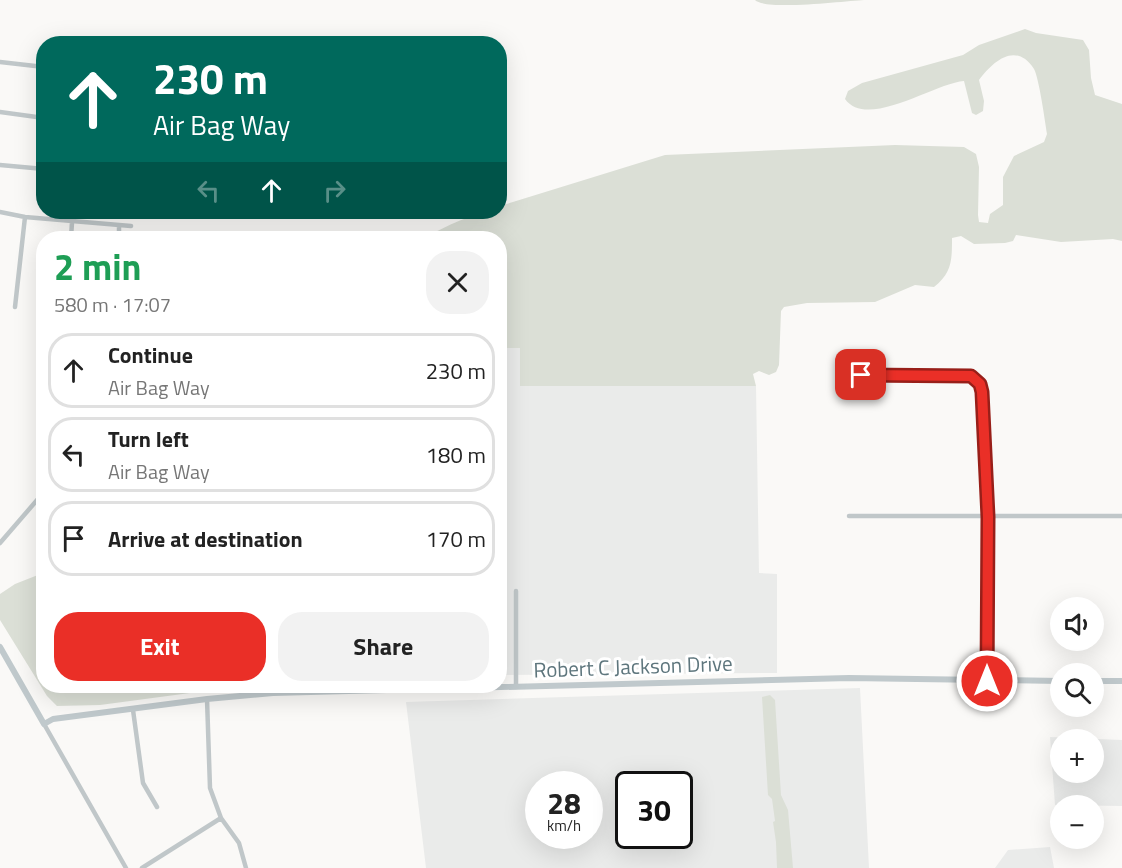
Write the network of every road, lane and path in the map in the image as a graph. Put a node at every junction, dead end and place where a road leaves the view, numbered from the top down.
1 (0, 62) edge
2 (36, 66) edge
3 (0, 112) edge
4 (36, 117) edge
5 (0, 165) edge
6 (36, 168) edge
7 (0, 212) edge
8 (25, 217) junction
9 (36, 218) edge
10 (44, 219) edge
11 (72, 222) junction
12 (119, 226) junction
13 (131, 226) dead end
14 (71, 231) edge
15 (119, 231) edge
16 (15, 307) dead end
17 (861, 375) dead end
18 (36, 501) edge
19 (849, 516) dead end
20 (1122, 516) edge
21 (988, 517) junction
22 (0, 543) edge
23 (516, 591) dead end
24 (0, 647) edge
25 (987, 681) junction
26 (1050, 681) edge
27 (1104, 681) edge
28 (1122, 681) edge
29 (507, 687) edge
30 (516, 687) junction
31 (273, 693) edge
32 (207, 699) junction
33 (133, 710) junction
34 (45, 724) junction
35 (158, 807) dead end
36 (221, 818) junction
37 (126, 868) edge
38 (142, 868) edge
39 (246, 868) edge

1 - 2 street
3 - 4 street
5 - 6 street
7 - 8 street
8 - 9 street
8 - 16 street
10 - 11 street
11 - 12 street
11 - 14 street
12 - 13 street
12 - 15 street
17 - 21 street
18 - 22 street
19 - 21 street
20 - 21 street
21 - 25 street
23 - 30 street
24 - 34 main road
25 - 26 main road, Robert C Jackson Drive
25 - 30 main road, Robert C Jackson Drive
27 - 28 main road
29 - 30 main road, Robert C Jackson Drive
31 - 32 main road, Robert C Jackson Drive
32 - 33 main road, Robert C Jackson Drive
32 - 36 street
33 - 34 main road, Robert C Jackson Drive
33 - 35 street
34 - 37 street
36 - 38 street
36 - 39 street

